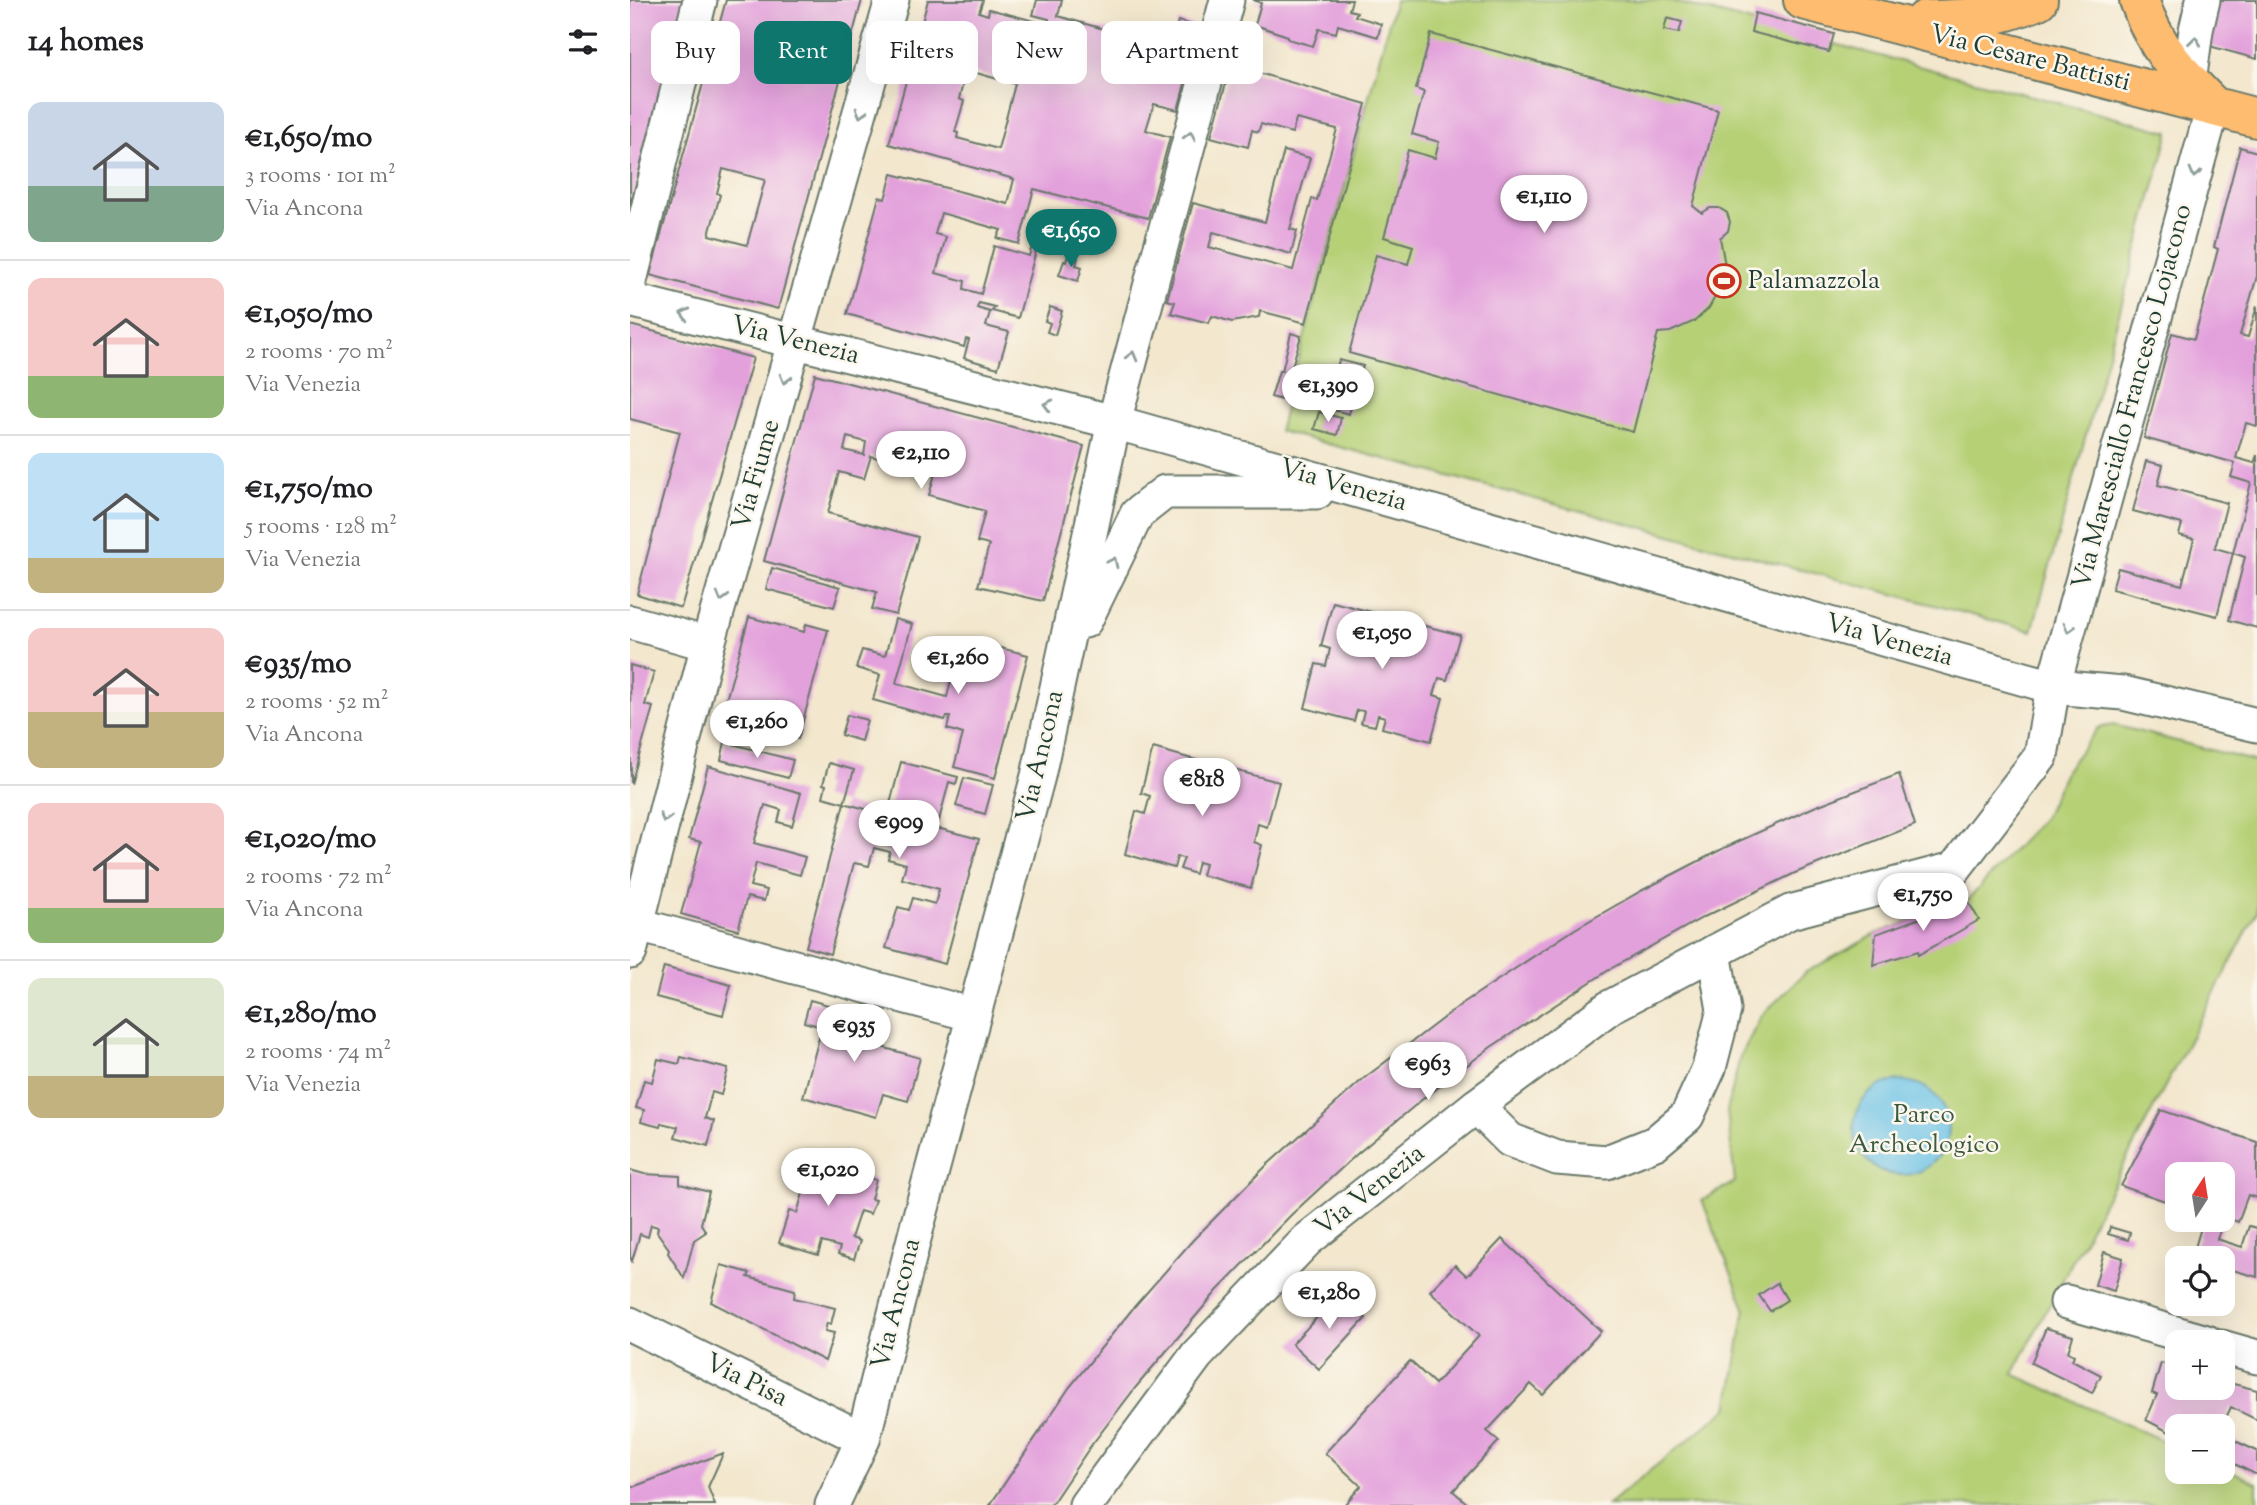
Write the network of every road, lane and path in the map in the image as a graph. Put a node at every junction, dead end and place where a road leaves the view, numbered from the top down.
1 (700, 0) edge
2 (892, 0) edge
3 (1227, 0) edge
4 (1803, 0) edge
5 (2038, 0) edge
6 (2139, 0) edge
7 (2203, 0) edge
8 (1881, 21) junction
9 (2201, 95) junction
10 (2257, 118) edge
11 (630, 281) edge
12 (630, 300) edge
13 (796, 342) junction
14 (1114, 422) junction
15 (1365, 493) junction
16 (630, 622) edge
17 (708, 644) junction
18 (1062, 667) junction
19 (2053, 687) junction
20 (2257, 725) edge
21 (634, 938) edge
22 (1714, 952) junction
23 (974, 1015) junction
24 (1476, 1106) junction
25 (2067, 1302) dead end
26 (630, 1324) edge
27 (2165, 1330) edge
28 (2235, 1351) edge
29 (2257, 1357) edge
30 (863, 1439) junction
31 (832, 1505) edge
32 (1086, 1505) edge

1 - 11 street
2 -> 13 street, Via Fiume
14 -> 3 street, Via Ancona
4 - 8 main road, Via Cesare Battisti
5 - 8 main road
6 - 9 main road
9 -> 7 street
8 - 9 main road, Via Cesare Battisti
9 - 10 main road, Via Cesare Battisti
9 -> 19 street, Via Maresciallo Francesco Lojacono
13 -> 12 street, Via Venezia
14 -> 13 street, Via Venezia
13 -> 17 street, Via Fiume
14 - 15 street, Via Venezia
14 - 18 street, Via Ancona
18 -> 15 street
15 - 19 street, Via Venezia
16 - 17 street
17 -> 21 street, Via Fiume
18 - 23 street, Via Ancona
19 - 20 street, Via Venezia
19 - 22 street, Via Venezia
21 - 23 street
22 - 24 street, Via Venezia
22 - 24 street
23 - 30 street, Via Ancona
24 - 32 street, Via Venezia
25 - 27 street
26 - 30 street, Via Pisa
28 - 29 street
30 - 31 street, Via Ancona

